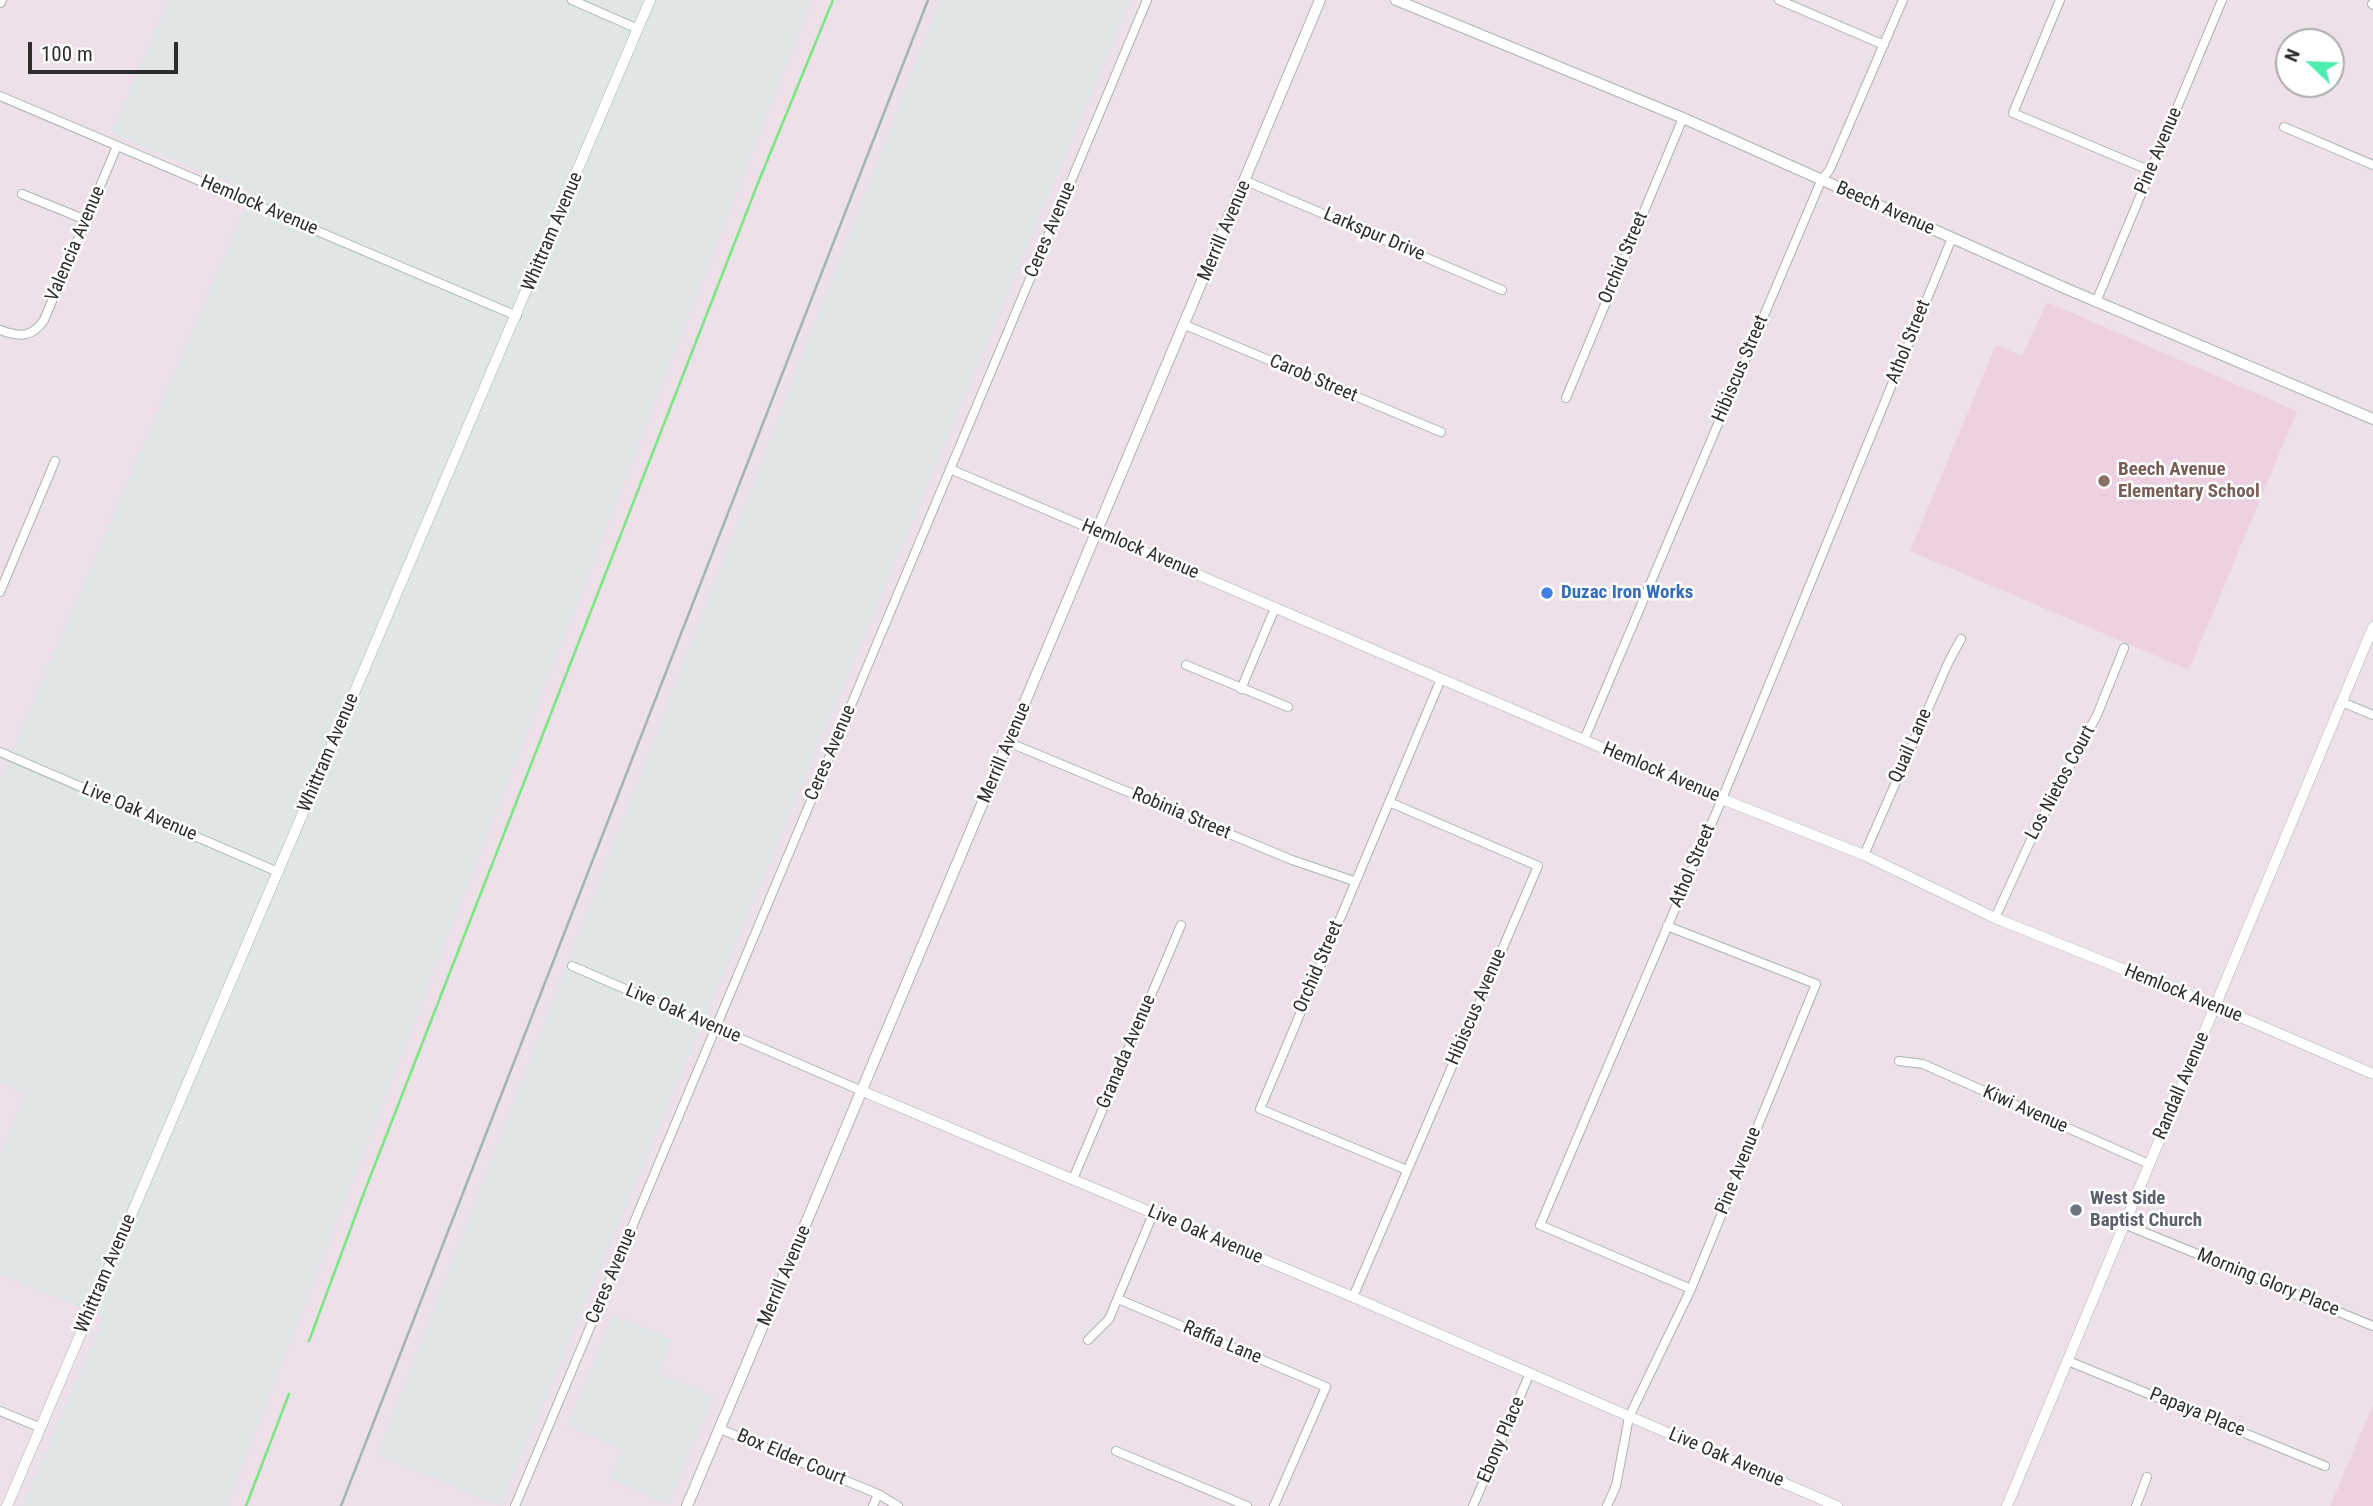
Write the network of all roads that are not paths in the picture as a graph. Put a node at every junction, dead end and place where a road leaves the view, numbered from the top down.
1 (572, 0) edge
2 (650, 0) edge
3 (1147, 0) edge
4 (1320, 0) edge
5 (1396, 0) edge
6 (1779, 0) edge
7 (1903, 0) edge
8 (2060, 0) edge
9 (2222, 0) edge
10 (638, 29) junction
11 (1884, 45) junction
12 (0, 96) edge
13 (1683, 118) junction
14 (2284, 127) dead end
15 (117, 146) junction
16 (2373, 165) edge
17 (2151, 171) junction
18 (1246, 181) junction
19 (1821, 181) junction
20 (22, 194) dead end
21 (86, 220) junction
22 (1952, 238) junction
23 (1502, 290) dead end
24 (2096, 302) junction
25 (517, 316) junction
26 (1185, 325) junction
27 (0, 330) edge
28 (1566, 398) dead end
29 (2373, 419) edge
30 (1441, 432) dead end
31 (55, 461) dead end
32 (950, 469) junction
33 (1098, 532) junction
34 (0, 592) edge
35 (1275, 608) junction
36 (2373, 627) edge
37 (1961, 639) dead end
38 (2124, 648) dead end
39 (1186, 665) dead end
40 (1441, 679) junction
41 (1241, 689) junction
42 (2342, 702) junction
43 (1288, 707) dead end
44 (2373, 715) edge
45 (1584, 740) junction
46 (1010, 743) junction
47 (0, 752) edge
48 (1722, 799) junction
49 (1389, 802) junction
50 (1864, 855) junction
51 (278, 872) junction
52 (1354, 881) junction
53 (1995, 918) junction
54 (1181, 925) dead end
55 (1667, 926) junction
56 (572, 966) dead end
57 (2215, 1006) junction
58 (716, 1028) junction
59 (1899, 1061) dead end
60 (2373, 1074) edge
61 (862, 1091) junction
62 (2149, 1164) junction
63 (1407, 1170) junction
64 (1073, 1179) junction
65 (1153, 1214) junction
66 (2124, 1224) junction
67 (1691, 1289) junction
68 (1353, 1297) junction
69 (1118, 1299) junction
70 (2373, 1326) edge
71 (1088, 1340) dead end
72 (2068, 1361) junction
73 (1530, 1373) junction
74 (0, 1411) edge
75 (1629, 1417) junction
76 (41, 1428) junction
77 (720, 1429) junction
78 (1116, 1451) dead end
79 (2325, 1465) dead end
80 (2147, 1477) dead end
81 (878, 1494) junction
82 (7, 1506) edge
83 (515, 1506) edge
84 (687, 1506) edge
85 (873, 1506) edge
86 (898, 1506) edge
87 (1247, 1506) edge
88 (1274, 1506) edge
89 (1474, 1506) edge
90 (1607, 1506) edge
91 (1837, 1506) edge
92 (2007, 1506) edge
93 (2136, 1506) edge

1 - 10 street
2 - 10 street, Whittram Avenue
3 - 32 street, Ceres Avenue
4 - 18 main road, Merrill Avenue
5 - 13 main road, Beech Avenue
6 - 11 street
7 - 11 street, Hibiscus Street
8 - 17 street
9 - 17 street, Pine Avenue
10 - 25 street, Whittram Avenue
11 - 19 street, Hibiscus Street
12 - 15 street, Hemlock Avenue
13 - 19 main road, Beech Avenue
13 - 28 street, Orchid Street
14 - 16 street
15 - 21 street, Valencia Avenue
15 - 25 street, Hemlock Avenue
17 - 24 street, Pine Avenue
18 - 23 street, Larkspur Drive
18 - 26 main road, Merrill Avenue
19 - 22 main road, Beech Avenue
19 - 45 street, Hibiscus Street
20 - 21 street
21 - 27 street, Valencia Avenue
22 - 24 main road, Beech Avenue
22 - 48 street, Athol Street
24 - 29 main road, Beech Avenue
25 - 51 street, Whittram Avenue
26 - 30 street, Carob Street
26 - 33 main road, Merrill Avenue
31 - 34 street
32 - 33 street, Hemlock Avenue
32 - 58 street, Ceres Avenue
33 - 35 street, Hemlock Avenue
33 - 46 main road, Merrill Avenue
35 - 40 street, Hemlock Avenue
35 - 41 street
36 - 42 street, Randall Avenue
37 - 50 street, Quail Lane
38 - 53 street, Los Nietos Court
39 - 41 street
40 - 45 street, Hemlock Avenue
40 - 49 street, Orchid Street
41 - 43 street
42 - 44 street
42 - 57 street, Randall Avenue
45 - 48 street, Hemlock Avenue
46 - 52 street, Robinia Street
46 - 61 main road, Merrill Avenue
47 - 51 street, Live Oak Avenue
48 - 50 street, Hemlock Avenue
48 - 55 street, Athol Street
49 - 52 street, Orchid Street
49 - 63 street, Hibiscus Avenue
50 - 53 street, Hemlock Avenue
51 - 76 street, Whittram Avenue
52 - 63 street, Orchid Street
53 - 57 street, Hemlock Avenue
54 - 64 street, Granada Avenue
55 - 67 street, Pine Avenue
55 - 67 street, Athol Street
56 - 58 street, Live Oak Avenue
57 - 60 street, Hemlock Avenue
57 - 62 street, Randall Avenue
58 - 61 street, Live Oak Avenue
58 - 83 street, Ceres Avenue
59 - 62 street, Kiwi Avenue
61 - 64 street, Live Oak Avenue
61 - 77 main road, Merrill Avenue
62 - 66 street, Randall Avenue
63 - 68 street, Hibiscus Avenue
64 - 65 street, Live Oak Avenue
65 - 68 street, Live Oak Avenue
65 - 69 street
66 - 70 street, Morning Glory Place
66 - 72 street, Randall Avenue
67 - 75 street, Pine Avenue
68 - 73 street, Live Oak Avenue
69 - 71 street
69 - 88 street, Raffia Lane
72 - 79 street, Papaya Place
72 - 92 street, Randall Avenue
73 - 75 street, Live Oak Avenue
73 - 89 street, Ebony Place
74 - 76 street
75 - 90 street, Pine Avenue
75 - 91 street, Live Oak Avenue
76 - 82 street, Whittram Avenue
77 - 81 street, Box Elder Court
77 - 84 main road, Merrill Avenue
78 - 87 street
80 - 93 street
81 - 85 street
81 - 86 street, Box Elder Court

